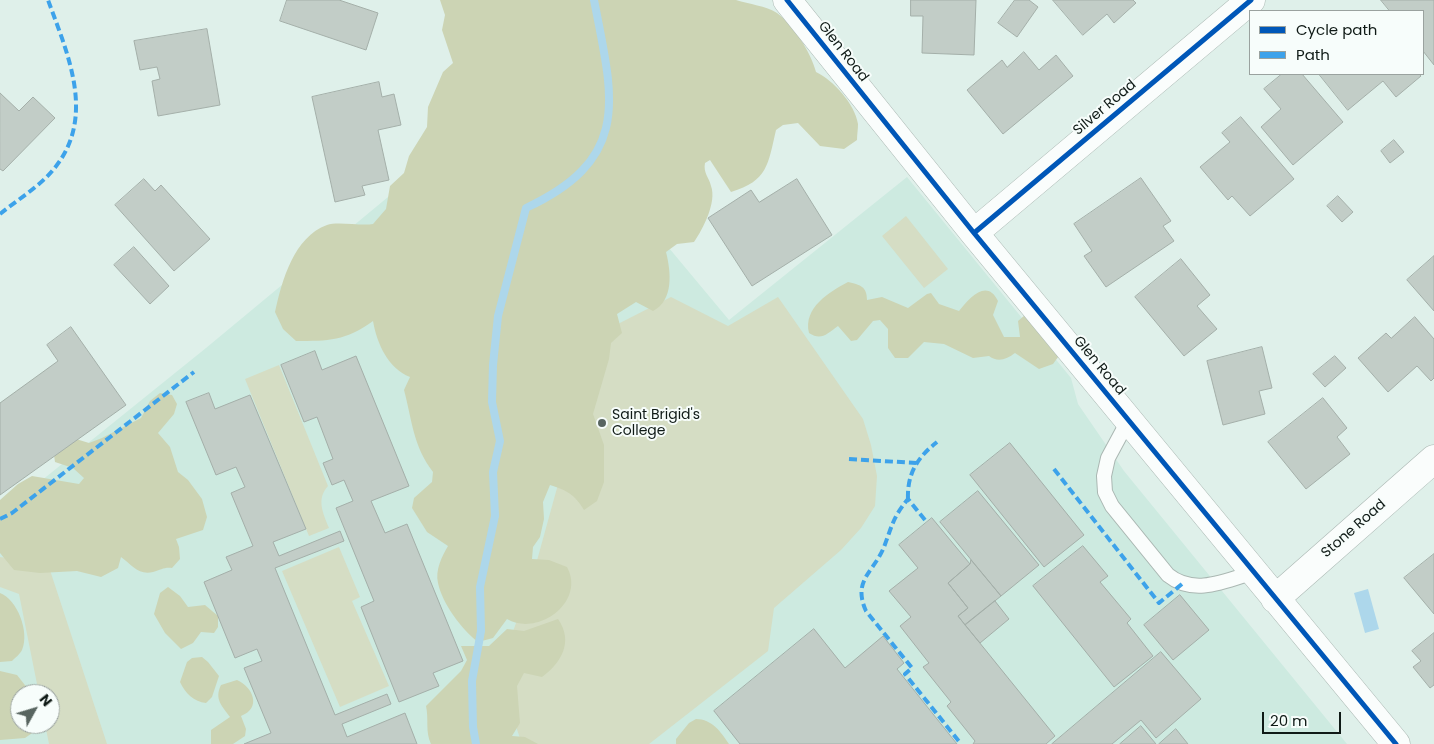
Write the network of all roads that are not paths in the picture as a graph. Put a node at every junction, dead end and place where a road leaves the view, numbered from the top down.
1 (787, 0) edge
2 (1250, 0) edge
3 (974, 233) junction
4 (1129, 419) junction
5 (1434, 459) edge
6 (1254, 572) junction
7 (1274, 599) junction
8 (1396, 744) edge

1 - 3 street, Glen Road
2 - 3 street, Silver Road
3 - 4 street, Glen Road
4 - 6 street, Glen Road
4 - 6 lane
5 - 7 street, Stone Road
6 - 7 street, Glen Road
7 - 8 street, Glen Road

